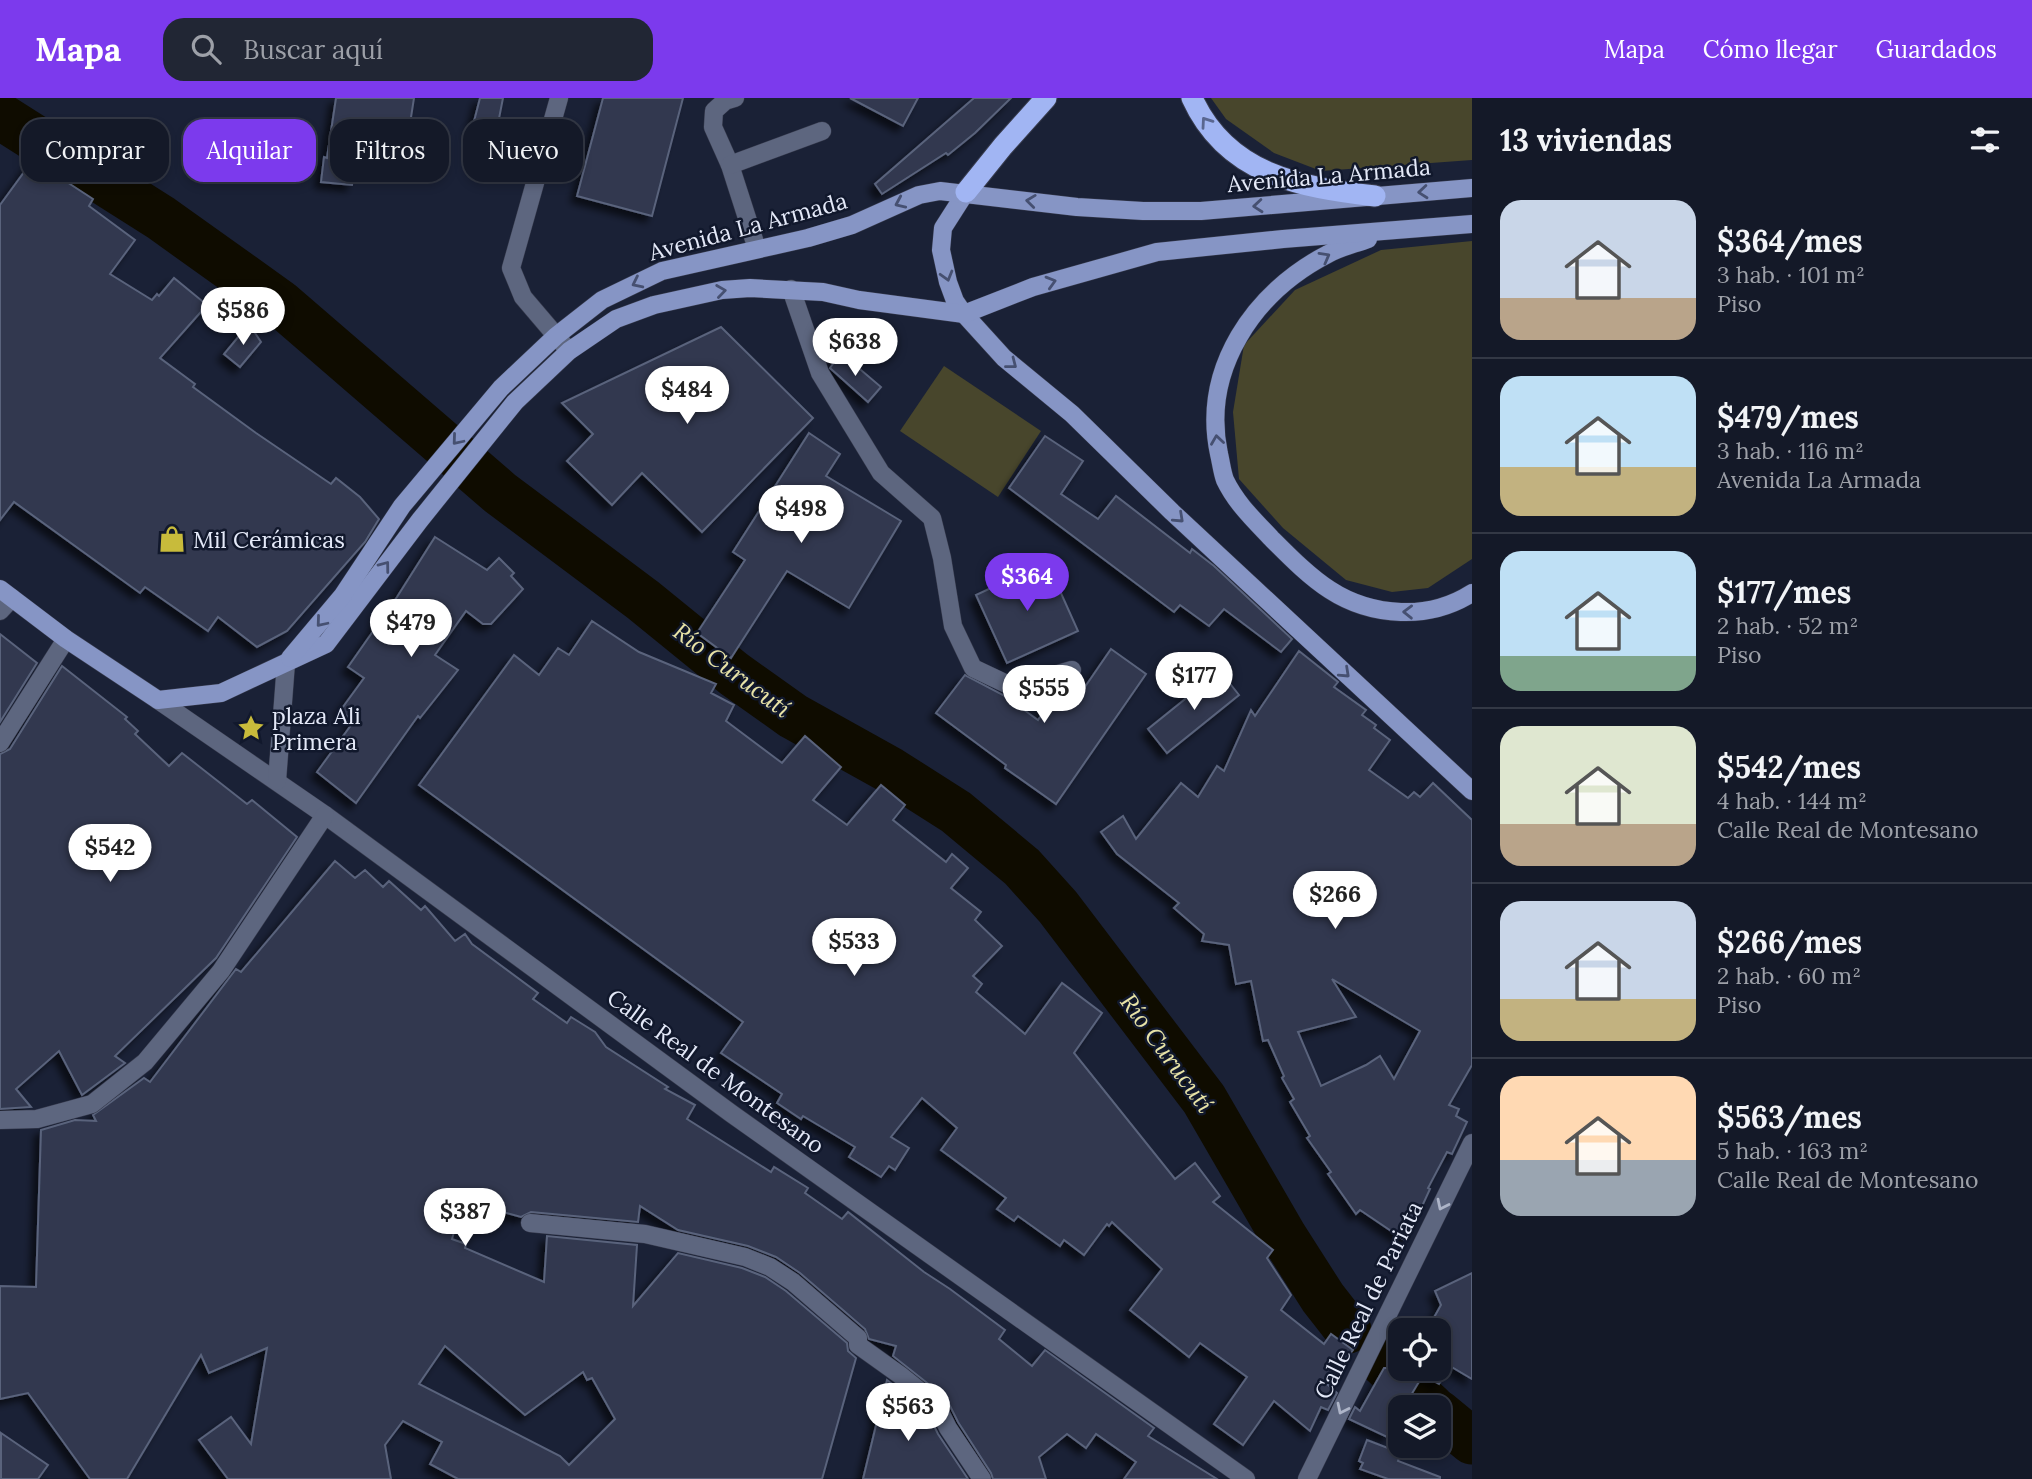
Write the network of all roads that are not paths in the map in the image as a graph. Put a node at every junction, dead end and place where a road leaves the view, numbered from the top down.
1 (559, 98) edge
2 (735, 98) edge
3 (1046, 98) edge
4 (1192, 98) edge
5 (822, 131) dead end
6 (730, 165) junction
7 (1472, 188) edge
8 (966, 192) junction
9 (1375, 196) junction
10 (1472, 224) edge
11 (1390, 231) junction
12 (757, 249) junction
13 (791, 289) junction
14 (964, 314) junction
15 (556, 336) junction
16 (569, 351) junction
17 (1472, 593) edge
18 (4, 599) edge
19 (66, 639) junction
20 (286, 663) junction
21 (1072, 670) dead end
22 (158, 700) junction
23 (0, 743) edge
24 (277, 781) junction
25 (1472, 791) edge
26 (326, 814) junction
27 (0, 1120) edge
28 (1472, 1143) edge
29 (530, 1223) dead end
30 (982, 1479) edge
31 (1246, 1479) edge
32 (1307, 1479) edge

1 - 15 street
2 - 6 street
3 - 8 highway
9 -> 4 highway
5 - 6 street
6 - 12 street
7 -> 9 main road, Avenida La Armada
9 -> 8 main road, Avenida La Armada
8 -> 12 main road, Avenida La Armada
8 -> 14 main road
10 - 11 main road, Avenida La Armada
14 -> 11 main road, Avenida La Armada
17 -> 11 main road
12 -> 15 main road, Avenida La Armada
13 - 14 main road, Avenida La Armada
16 -> 13 main road, Avenida La Armada
13 - 21 street
14 -> 25 main road
15 - 16 street
15 -> 20 main road, Avenida La Armada
20 -> 16 main road, Avenida La Armada
18 - 19 main road
19 - 22 main road
19 - 23 street
20 - 22 main road, Avenida La Armada
20 - 24 street
22 - 24 street, Calle Real de Montesano
24 - 26 street, Calle Real de Montesano
26 - 27 street
26 - 31 street, Calle Real de Montesano
28 -> 32 street, Calle Real de Pariata
29 - 30 street

